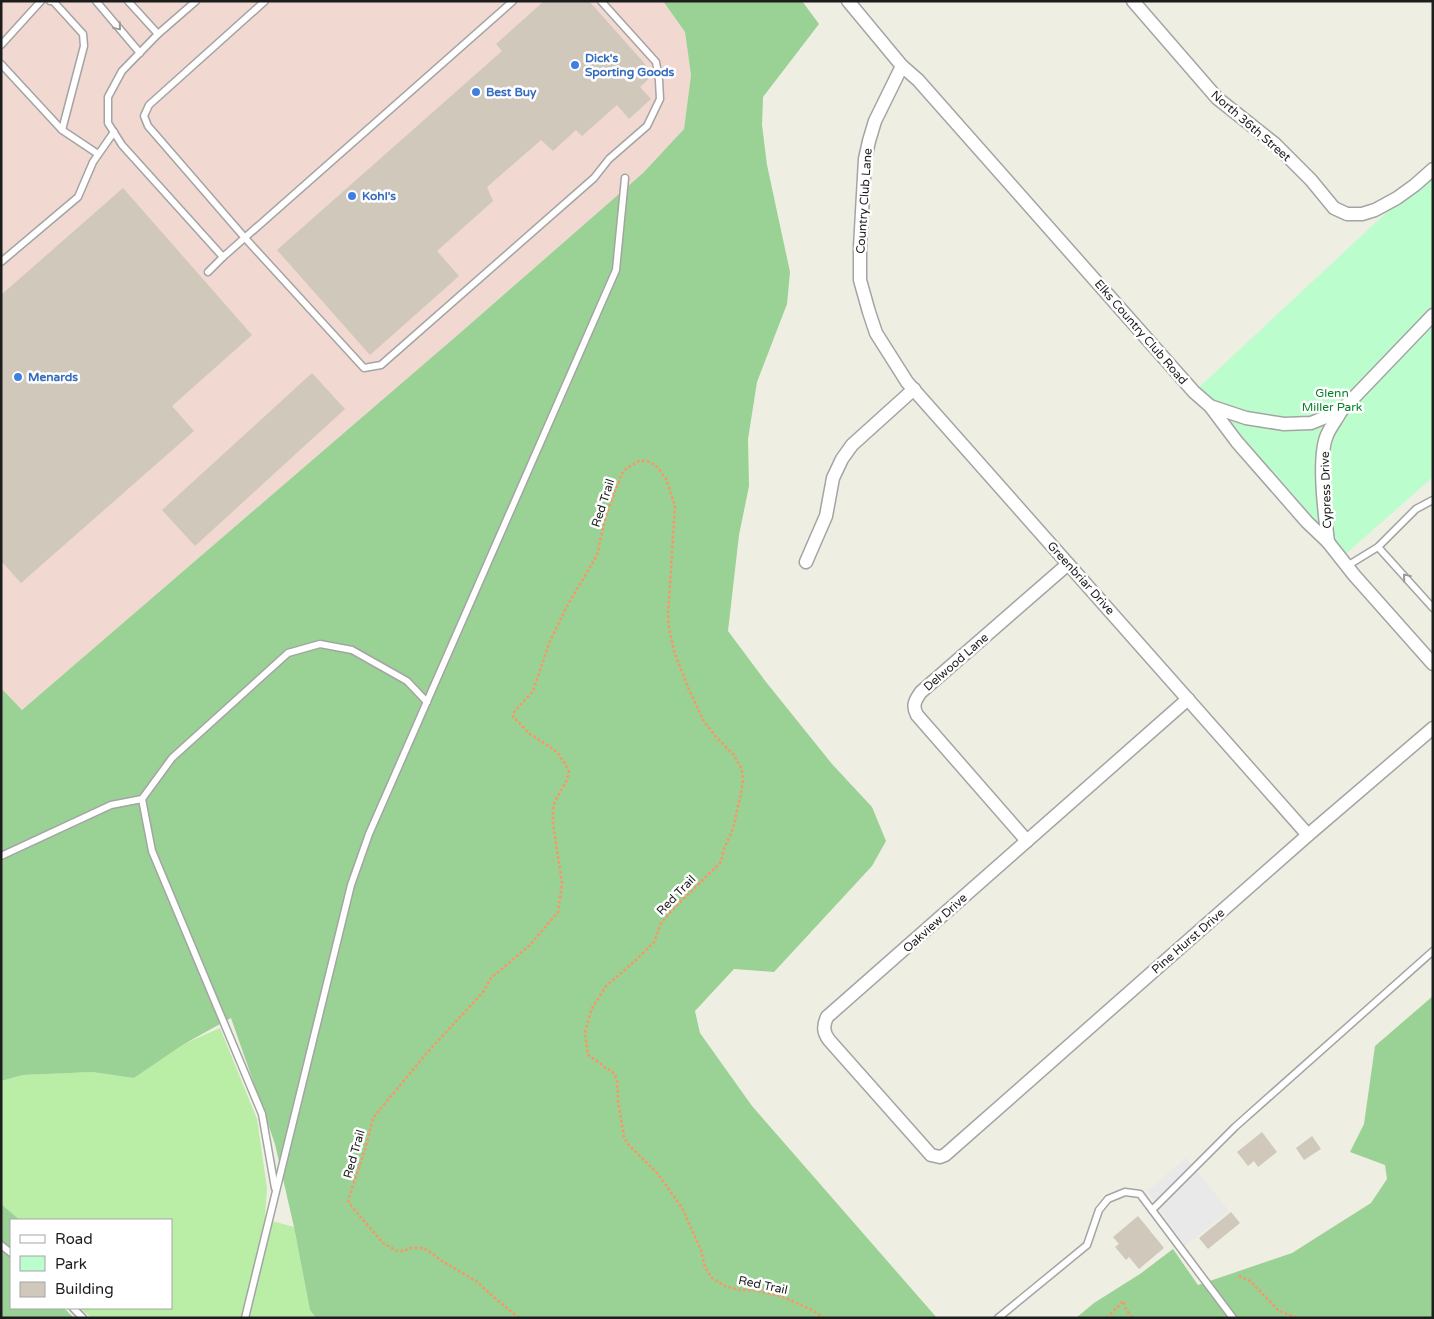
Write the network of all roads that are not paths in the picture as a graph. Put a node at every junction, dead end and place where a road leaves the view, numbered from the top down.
1 (41, 1) edge
2 (50, 1) edge
3 (96, 1) edge
4 (128, 1) edge
5 (196, 1) edge
6 (265, 1) edge
7 (513, 1) edge
8 (601, 1) edge
9 (848, 1) edge
10 (1133, 1) edge
11 (158, 34) junction
12 (1, 45) edge
13 (140, 53) junction
14 (1, 64) edge
15 (902, 66) junction
16 (62, 130) junction
17 (114, 132) junction
18 (98, 154) junction
19 (1433, 169) edge
20 (625, 178) dead end
21 (245, 238) junction
22 (223, 256) junction
23 (1, 262) edge
24 (208, 272) dead end
25 (868, 312) joint
26 (1433, 315) edge
27 (914, 390) junction
28 (1210, 406) junction
29 (1341, 411) junction
30 (1433, 500) edge
31 (1328, 542) junction
32 (1378, 546) junction
33 (806, 562) dead end
34 (1068, 564) junction
35 (1346, 566) junction
36 (1433, 608) edge
37 (1432, 663) edge
38 (1188, 699) junction
39 (427, 702) junction
40 (1433, 728) edge
41 (142, 799) junction
42 (1308, 835) junction
43 (1027, 841) junction
44 (1, 856) edge
45 (1433, 950) edge
46 (945, 1155) joint
47 (276, 1191) junction
48 (1152, 1210) junction
49 (74, 1309) edge
50 (83, 1318) edge
51 (245, 1318) edge
52 (998, 1318) edge
53 (1233, 1318) edge

1 - 12 lane
2 - 16 lane
3 -> 13 lane
4 - 11 lane
5 - 11 lane
6 - 21 lane
7 - 21 lane
8 - 21 lane
9 - 15 street, Elks Country Club Road
10 - 19 street, North 36th Street
11 - 13 lane
13 - 17 lane
14 - 16 lane
15 - 25 street, Country Club Lane
15 - 28 street, Elks Country Club Road
16 - 18 lane
17 - 18 lane
17 - 22 lane
18 - 23 lane
20 - 39 lane
21 - 22 lane
22 - 24 lane
25 - 27 street, Greenbriar Drive
26 - 29 street
27 - 33 street
27 - 34 street, Greenbriar Drive
28 - 29 street
28 - 31 street, Elks Country Club Road
29 - 31 street, Cypress Drive
30 - 32 lane
31 - 35 street, Elks Country Club Road
32 - 35 lane
36 -> 32 lane
34 - 38 street, Greenbriar Drive
34 - 43 street, Delwood Lane
35 - 37 street, Elks Country Club Road
38 - 42 street, Greenbriar Drive
38 - 43 street, Oakview Drive
39 - 41 lane
39 - 47 lane
40 - 42 street, Pine Hurst Drive
41 - 44 lane
41 - 47 lane
42 - 46 street, Pine Hurst Drive
43 - 46 street, Oakview Drive
45 - 48 lane
47 - 51 lane
48 - 52 lane
48 - 53 lane
49 - 50 lane

